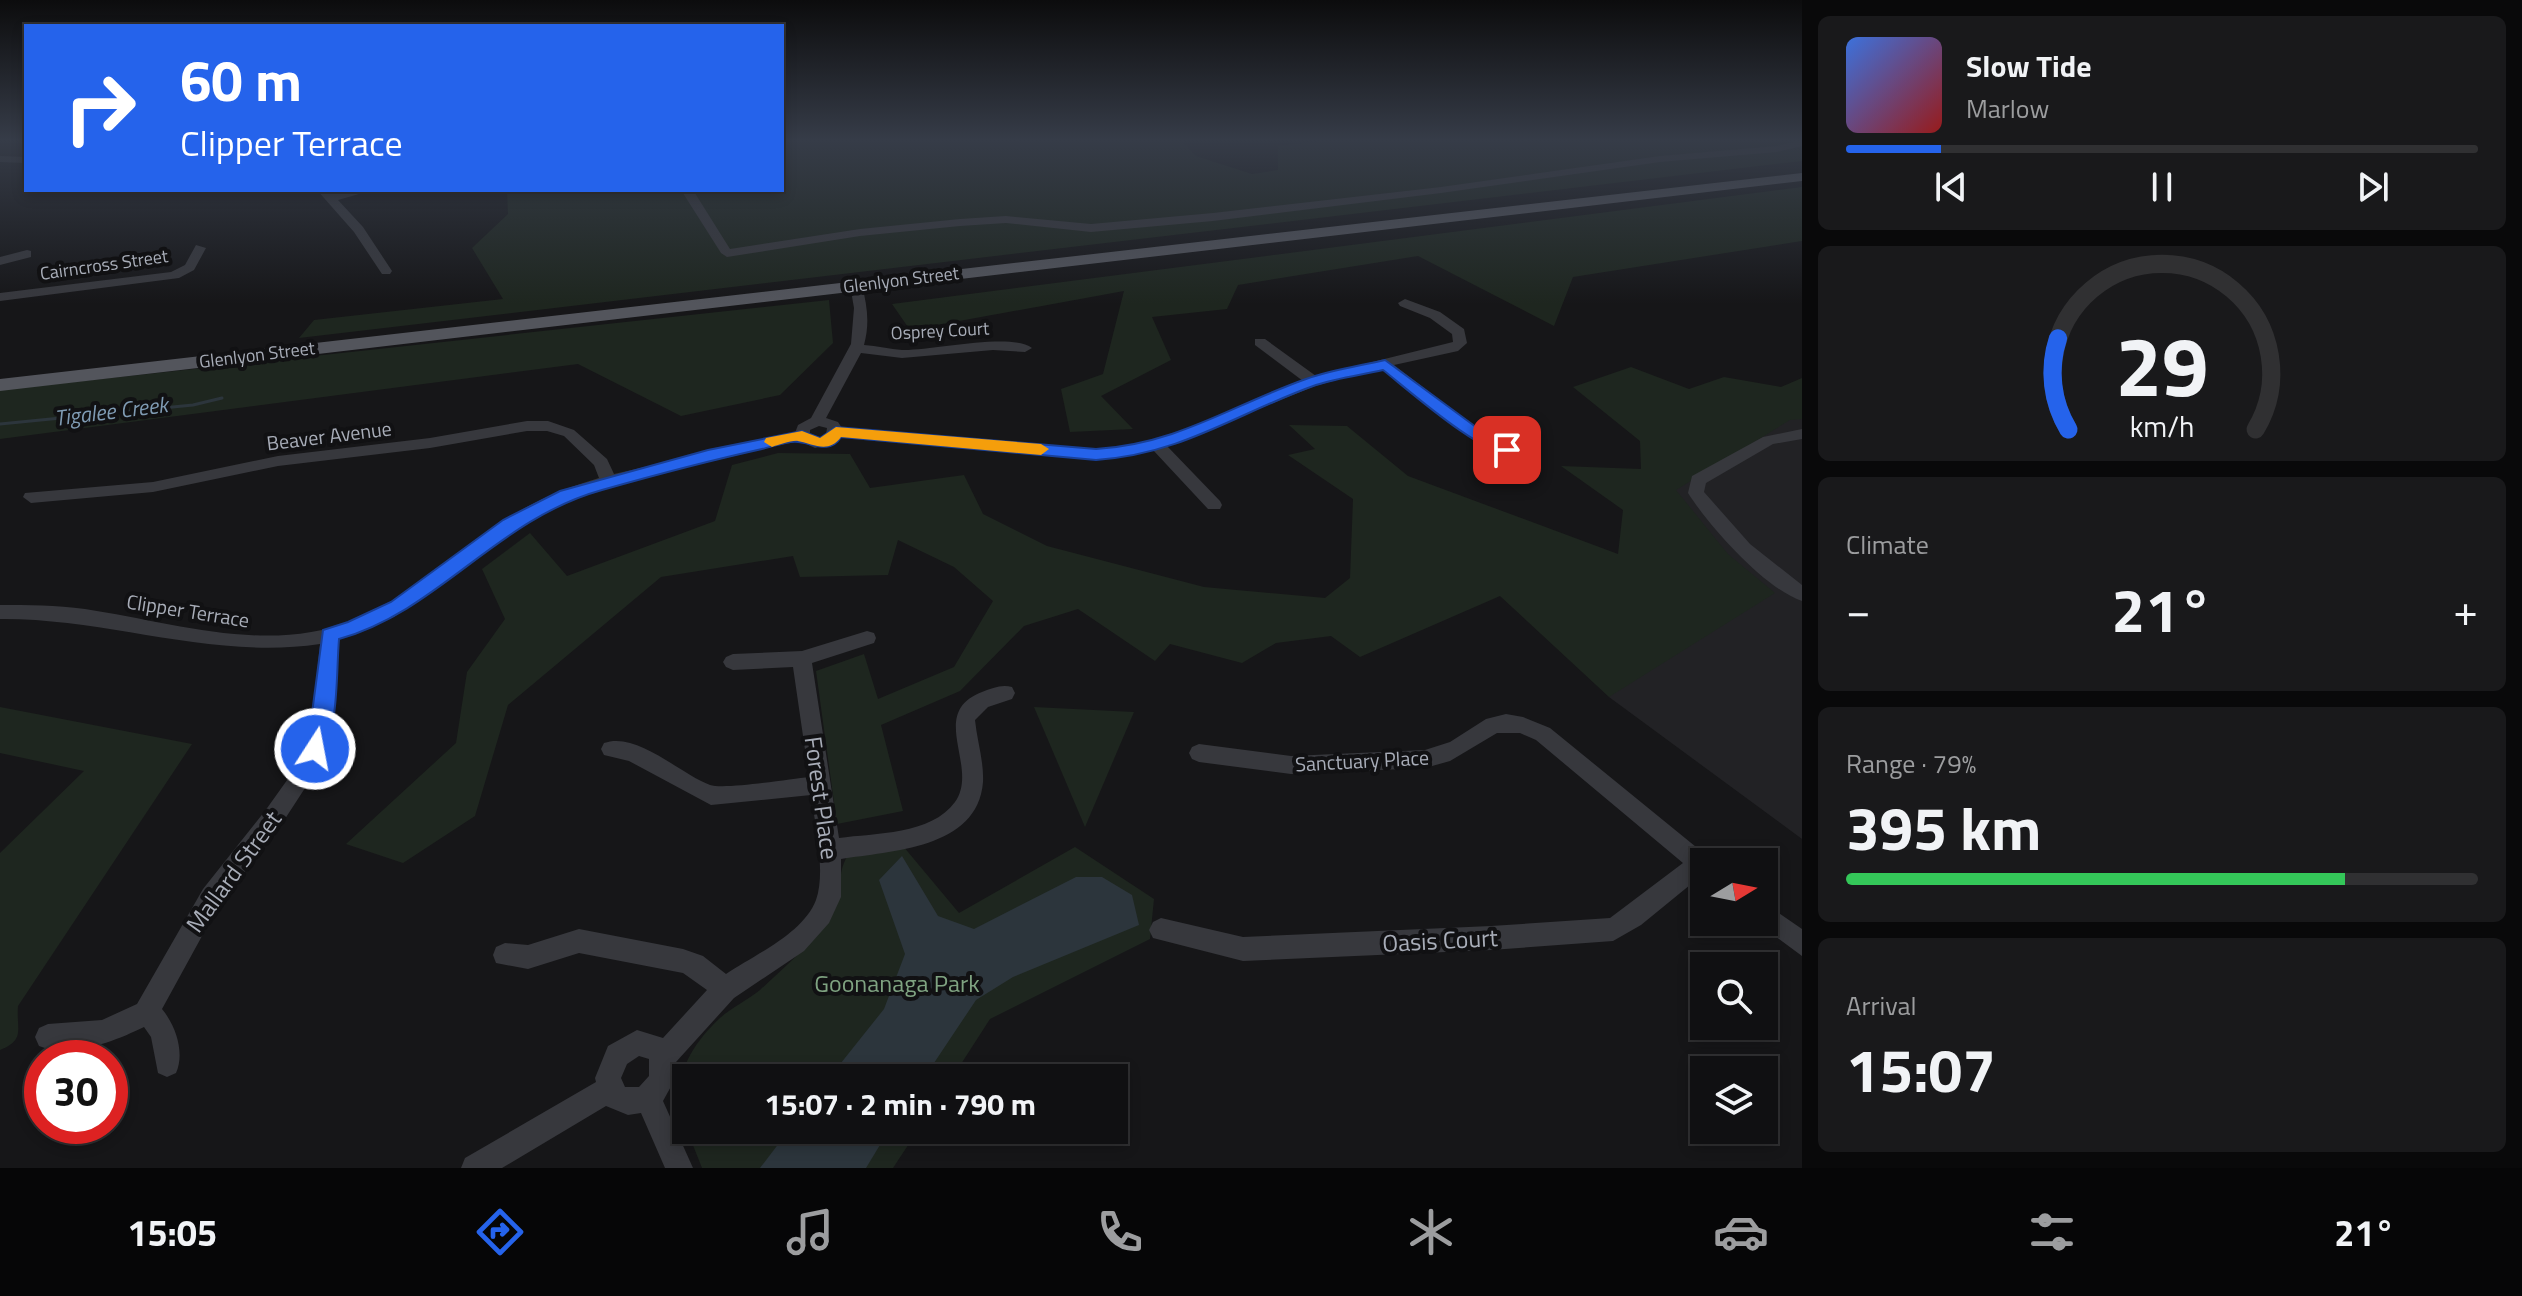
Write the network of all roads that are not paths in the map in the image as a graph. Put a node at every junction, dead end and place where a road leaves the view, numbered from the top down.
1 (326, 194) edge
2 (690, 195) edge
3 (1394, 195) edge
4 (1649, 195) edge
5 (200, 248) dead end
6 (27, 254) dead end
7 (0, 261) edge
8 (386, 271) dead end
9 (856, 285) junction
10 (0, 297) edge
11 (1405, 303) dead end
12 (1260, 342) dead end
13 (858, 348) junction
14 (1025, 348) dead end
15 (1385, 365) junction
16 (1313, 381) junction
17 (0, 385) edge
18 (817, 421) junction
19 (836, 432) junction
20 (1802, 434) edge
21 (802, 436) junction
22 (1158, 446) junction
23 (1507, 450) dead end
24 (608, 481) junction
25 (31, 497) dead end
26 (1214, 505) dead end
27 (1802, 594) edge
28 (0, 612) edge
29 (330, 635) junction
30 (867, 638) dead end
31 (802, 659) junction
32 (733, 662) dead end
33 (1005, 693) dead end
34 (611, 749) dead end
35 (1199, 753) dead end
36 (819, 785) junction
37 (830, 850) junction
38 (1690, 856) edge
39 (1690, 875) edge
40 (1778, 925) edge
41 (1161, 930) dead end
42 (1802, 944) edge
43 (505, 955) dead end
44 (725, 989) junction
45 (146, 1013) junction
46 (48, 1037) dead end
47 (663, 1057) junction
48 (167, 1064) dead end
49 (610, 1089) junction
50 (648, 1098) junction
51 (475, 1168) edge
52 (679, 1168) edge

1 - 8 street
2 - 3 street
4 - 9 main road, Glenlyon Street
5 - 10 street, Cairncross Street
6 - 7 street
9 - 13 street
9 - 17 main road, Glenlyon Street
11 - 15 street
12 - 16 street
13 - 14 street, Osprey Court
13 - 18 street
15 - 16 street
15 - 23 street
16 - 22 street
18 - 19 street
18 - 21 street
19 - 21 street
19 - 22 street
20 - 27 street
21 - 24 street, Clipper Terrace
22 - 26 street
24 - 25 street, Beaver Avenue
24 - 29 street, Clipper Terrace
28 - 29 street, Clipper Terrace
29 - 45 street, Mallard Street
30 - 31 street
31 - 32 street
31 - 36 street, Forest Place
33 - 37 street
34 - 36 street
35 - 38 street, Sanctuary Place
36 - 37 street, Forest Place
37 - 44 street, Forest Place
39 - 41 street, Oasis Court
40 - 42 street
43 - 44 street
44 - 47 street, Forest Place
45 - 46 street
45 - 48 street
47 - 49 street
47 - 50 street
49 - 50 street
49 - 51 street
50 - 52 street

